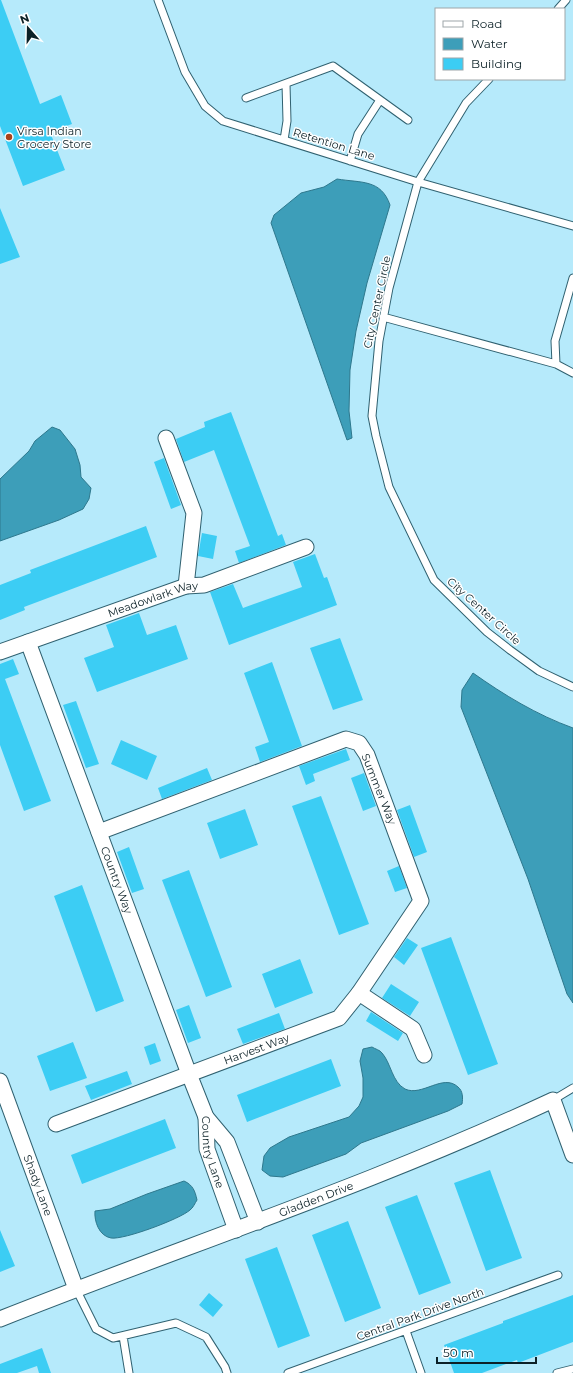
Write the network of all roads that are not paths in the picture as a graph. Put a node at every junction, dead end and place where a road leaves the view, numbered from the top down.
1 (158, 0) edge
2 (566, 0) edge
3 (559, 8) edge
4 (488, 80) edge
5 (286, 84) junction
6 (246, 98) dead end
7 (380, 100) junction
8 (408, 120) dead end
9 (284, 140) junction
10 (350, 161) junction
11 (418, 182) junction
12 (573, 226) edge
13 (573, 278) edge
14 (383, 317) junction
15 (556, 364) junction
16 (573, 373) edge
17 (166, 438) dead end
18 (306, 547) dead end
19 (186, 586) junction
20 (28, 642) junction
21 (0, 652) edge
22 (573, 687) edge
23 (99, 832) junction
24 (359, 993) junction
25 (424, 1055) dead end
26 (189, 1074) junction
27 (0, 1081) edge
28 (573, 1088) edge
29 (553, 1100) junction
30 (206, 1117) junction
31 (56, 1124) dead end
32 (573, 1155) edge
33 (258, 1222) junction
34 (236, 1230) junction
35 (558, 1275) dead end
36 (76, 1289) junction
37 (0, 1318) edge
38 (406, 1331) junction
39 (123, 1336) junction
40 (573, 1369) edge
41 (129, 1373) edge
42 (227, 1373) edge
43 (288, 1373) edge
44 (421, 1373) edge
45 (557, 1373) edge

1 - 9 lane, Retention Lane
2 - 3 lane
4 - 11 lane, City Center Circle
5 - 6 lane
5 - 7 lane
5 - 9 lane
7 - 8 lane
7 - 10 lane
9 - 10 lane, Retention Lane
10 - 11 lane, Retention Lane
11 - 12 lane, Retention Lane
11 - 14 lane, City Center Circle
13 - 15 lane
14 - 15 lane
14 - 22 lane, City Center Circle
15 - 16 lane
17 - 19 street
18 - 19 street, Meadowlark Way
19 - 20 street, Meadowlark Way
20 - 21 street, Meadowlark Way
20 - 23 street, Country Way
23 - 24 street, Summer Way
23 - 26 street, Country Way
24 - 25 street
24 - 26 street, Harvest Way
26 - 30 street, Country Way
26 - 31 street, Harvest Way
27 - 36 street, Shady Lane
28 - 29 lane
29 - 32 street
29 - 33 street, Gladden Drive
30 - 33 street, Country Lane
30 - 34 street, Country Lane
33 - 34 street, Gladden Drive
34 - 36 street, Gladden Drive
35 - 38 lane, Central Park Drive North
36 - 37 street, Gladden Drive
36 - 39 lane
38 - 43 lane, Central Park Drive North
38 - 44 lane
39 - 41 lane
39 - 42 lane
40 - 45 lane

